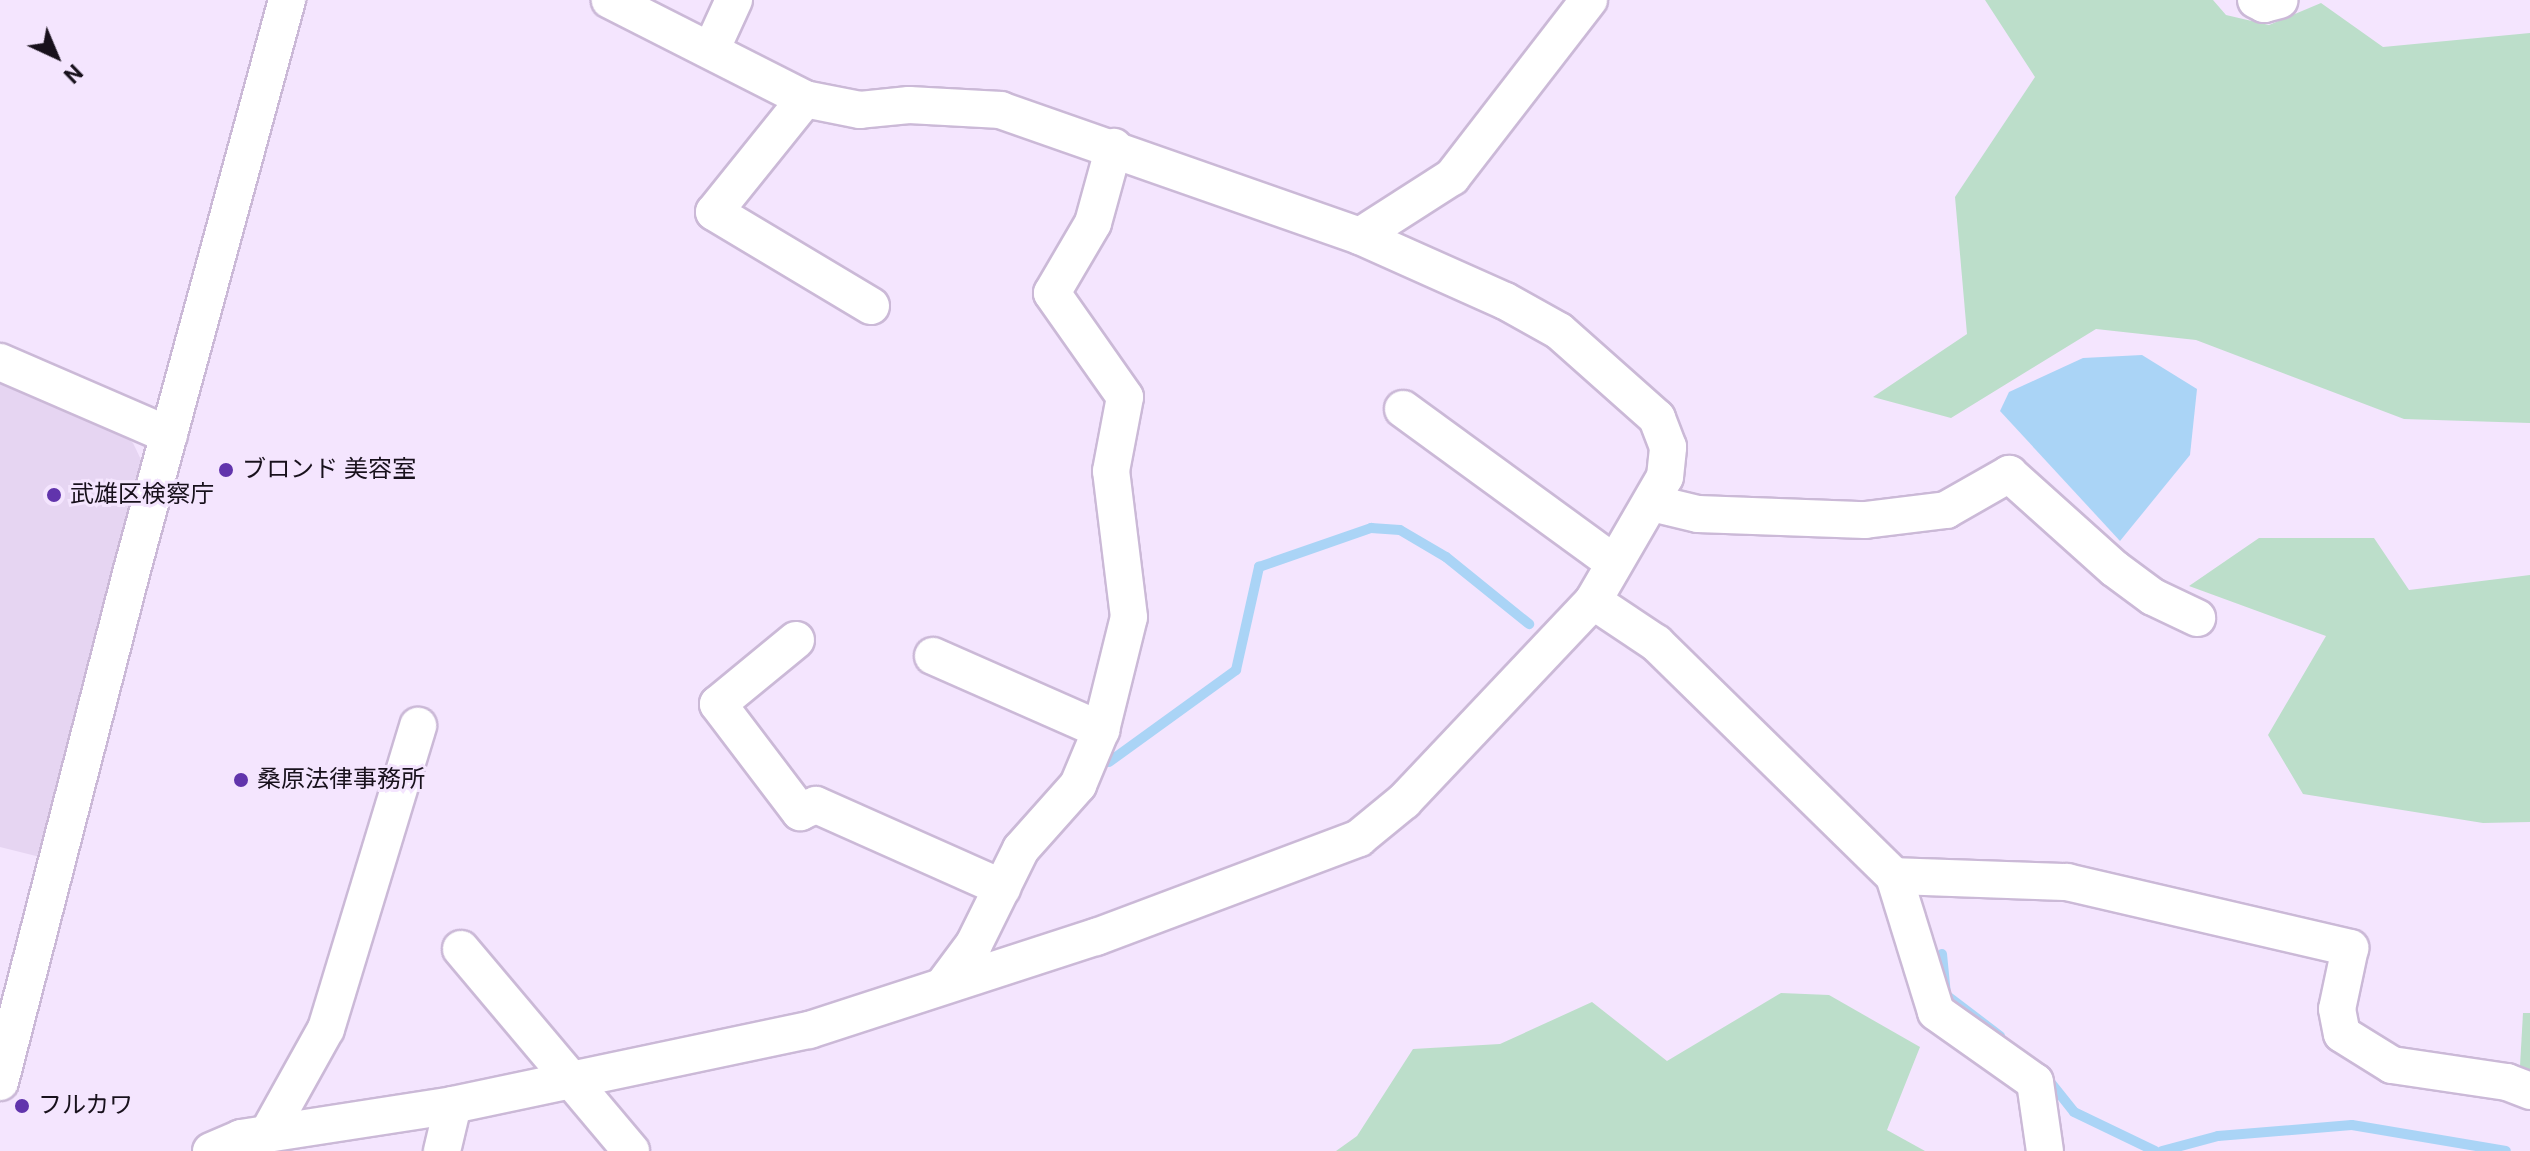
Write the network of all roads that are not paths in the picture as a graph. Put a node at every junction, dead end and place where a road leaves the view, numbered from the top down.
1 (287, 0) edge
2 (610, 0) edge
3 (734, 0) edge
4 (1589, 0) edge
5 (2256, 0) edge
6 (2280, 0) edge
7 (712, 48) junction
8 (805, 99) junction
9 (1114, 147) junction
10 (1360, 236) junction
11 (871, 306) dead end
12 (0, 362) edge
13 (1403, 409) dead end
14 (169, 435) junction
15 (1652, 503) junction
16 (1614, 563) junction
17 (1593, 601) junction
18 (2197, 618) dead end
19 (796, 640) dead end
20 (933, 656) dead end
21 (418, 726) dead end
22 (1101, 730) junction
23 (1894, 876) junction
24 (1002, 888) junction
25 (461, 949) dead end
26 (945, 983) junction
27 (571, 1080) junction
28 (0, 1082) edge
29 (2530, 1091) edge
30 (453, 1105) junction
31 (268, 1133) junction
32 (211, 1151) edge
33 (442, 1151) edge
34 (631, 1151) edge
35 (2045, 1151) edge

1 - 14 street
2 - 7 street
3 - 7 street
4 - 10 street
5 - 6 street
7 - 8 street
8 - 9 street
8 - 11 street
9 - 10 street
9 - 22 street
10 - 15 street
12 - 14 street
13 - 16 street
14 - 28 street
15 - 16 street
15 - 18 street
16 - 17 street
17 - 23 street
17 - 26 street
19 - 24 street
20 - 22 street
21 - 31 street
22 - 24 street
23 - 29 street
23 - 35 street
24 - 26 street
25 - 27 street
26 - 27 street
27 - 30 street
27 - 34 street
30 - 31 street
30 - 33 street
31 - 32 street

